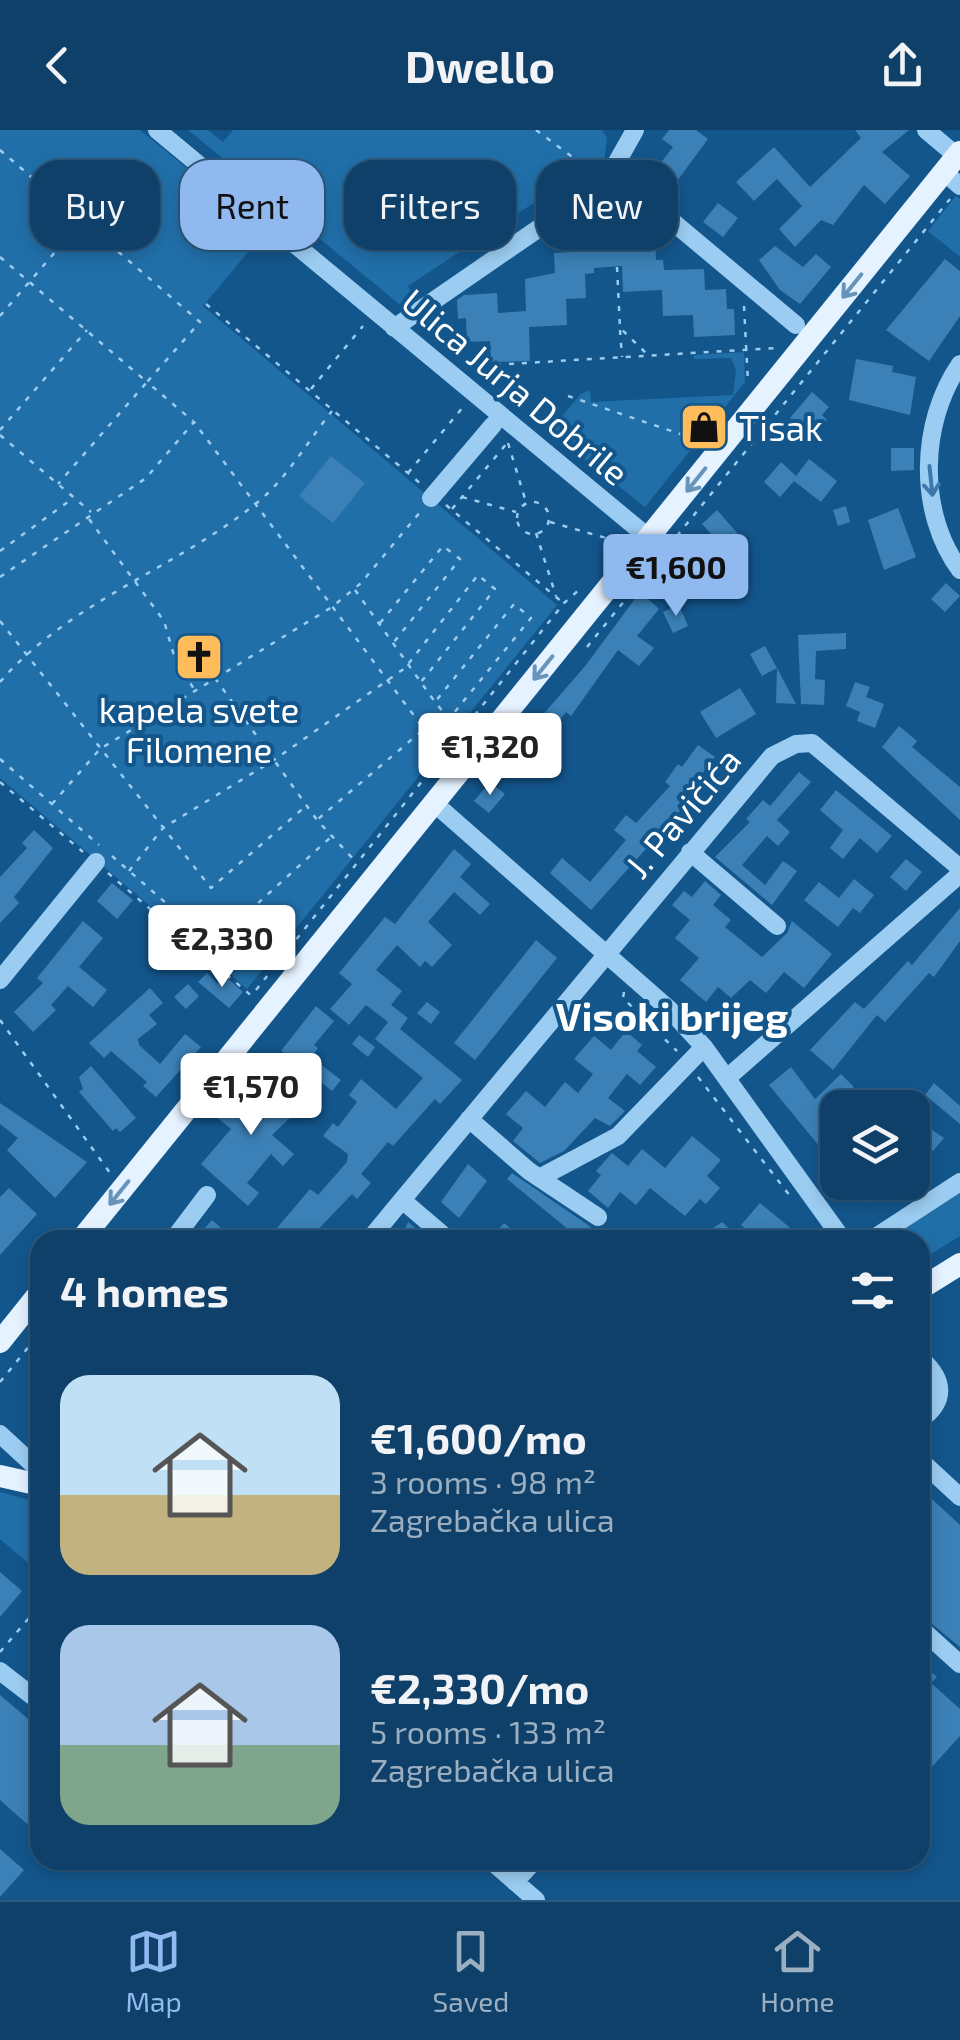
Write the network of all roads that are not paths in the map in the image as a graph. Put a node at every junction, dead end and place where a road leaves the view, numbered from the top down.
1 (156, 130) edge
2 (926, 130) edge
3 (626, 133) edge
4 (614, 160) edge
5 (955, 167) edge
6 (536, 230) edge
7 (678, 230) edge
8 (796, 325) dead end
9 (394, 328) junction
10 (960, 364) edge
11 (492, 425) road end
12 (432, 496) road end
13 (648, 538) junction
14 (960, 570) edge
15 (434, 803) junction
16 (690, 852) junction
17 (96, 862) road end
18 (960, 871) edge
19 (776, 926) dead end
20 (604, 953) junction
21 (0, 980) edge
22 (704, 1047) junction
23 (727, 1078) junction
24 (469, 1119) junction
25 (543, 1176) junction
26 (960, 1182) edge
27 (207, 1195) dead end
28 (402, 1200) junction
29 (598, 1216) dead end
30 (89, 1230) edge
31 (181, 1230) edge
32 (377, 1230) edge
33 (437, 1230) edge
34 (836, 1230) edge
35 (886, 1230) edge
36 (959, 1267) edge
37 (930, 1283) edge
38 (30, 1304) edge
39 (0, 1342) edge
40 (930, 1367) edge
41 (930, 1410) edge
42 (0, 1434) edge
43 (30, 1462) edge
44 (930, 1469) edge
45 (0, 1476) edge
46 (30, 1483) edge
47 (960, 1496) edge
48 (930, 1637) edge
49 (960, 1664) edge
50 (0, 1670) edge
51 (30, 1694) edge
52 (501, 1870) edge
53 (526, 1870) edge
54 (515, 1882) junction
55 (536, 1900) edge

1 - 9 street, Ulica Jurja Dobrile
2 - 5 street
3 - 4 street
5 -> 13 main road
6 - 9 street
7 - 8 street
9 - 13 street, Ulica Jurja Dobrile
10 -> 14 street
11 - 12 street
13 -> 15 main road
15 - 20 street
15 -> 30 main road
16 - 18 street, J. Pavičića
16 - 19 street
16 - 20 street, J. Pavičića
17 - 21 street
18 - 23 street
20 - 22 street
20 - 24 street, J. Pavičića
22 - 23 street
22 - 25 street
23 - 34 street
24 - 25 street
24 - 28 street, J. Pavičića
25 - 29 street
26 - 35 street
27 - 31 street
28 - 32 street, J. Pavičića
28 - 33 street
36 - 37 main road
38 - 39 main road
40 - 41 street
42 - 43 street
44 - 47 street
45 - 46 main road
48 - 49 street
50 - 51 street
52 - 54 street
53 - 54 street
54 - 55 street

